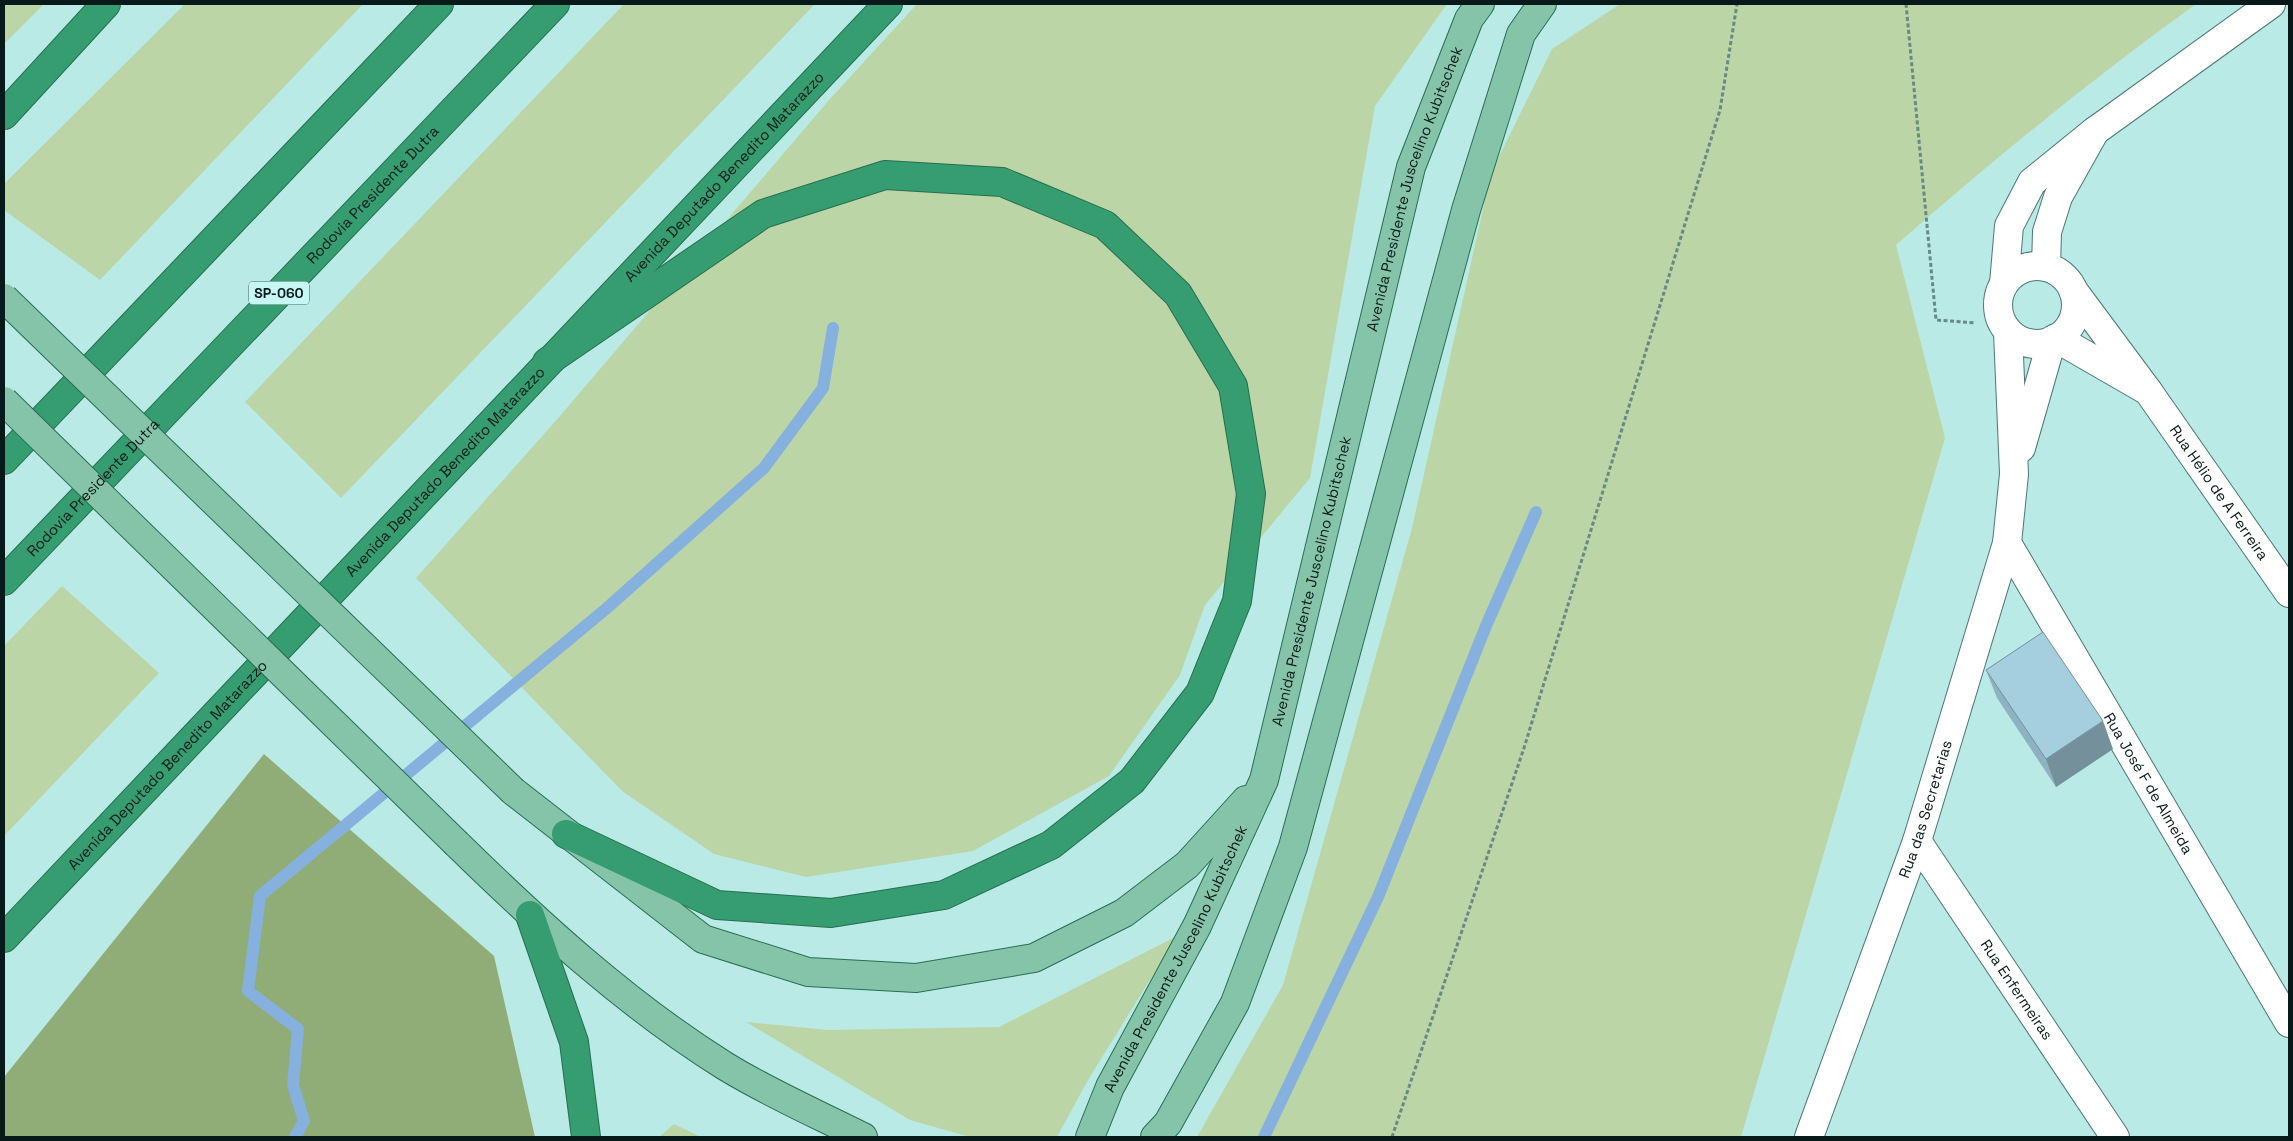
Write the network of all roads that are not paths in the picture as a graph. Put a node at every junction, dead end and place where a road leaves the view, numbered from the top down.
1 (106, 4) edge
2 (439, 4) edge
3 (555, 4) edge
4 (888, 4) edge
5 (1480, 4) edge
6 (1542, 4) edge
7 (2271, 4) edge
8 (4, 116) edge
9 (2095, 131) junction
10 (2046, 267) junction
11 (2004, 284) junction
12 (2073, 290) junction
13 (4, 298) edge
14 (2005, 327) junction
15 (2054, 339) junction
16 (547, 362) junction
17 (2148, 391) junction
18 (4, 401) edge
19 (4, 460) edge
20 (2014, 474) junction
21 (2006, 543) junction
22 (4, 581) edge
23 (2289, 593) edge
24 (1264, 780) junction
25 (566, 834) junction
26 (1918, 841) junction
27 (530, 915) junction
28 (4, 938) edge
29 (2289, 1023) edge
30 (586, 1137) edge
31 (863, 1137) edge
32 (1090, 1137) edge
33 (1155, 1137) edge
34 (1809, 1137) edge
35 (2115, 1137) edge

1 - 8 highway
2 - 19 highway
3 - 22 highway, Rodovia Presidente Dutra / SP-060
4 - 16 highway, Avenida Deputado Benedito Matarazzo
5 - 24 main road, Avenida Presidente Juscelino Kubitschek
6 - 33 main road
7 - 9 street
9 - 10 street
9 - 11 street
10 - 11 street
10 - 12 street
11 - 14 street
12 - 15 street
12 - 17 street, Rua Hélio de A Ferreira
13 - 25 main road, bridge
14 - 15 street
14 - 20 street, Rua das Secretarias
15 - 17 street, Rua Hélio de A Ferreira
15 - 20 street, Rua das Secretarias
16 - 25 highway
16 - 28 highway, Avenida Deputado Benedito Matarazzo
17 - 23 street, Rua Hélio de A Ferreira
18 - 27 main road, bridge
20 - 21 street, Rua das Secretarias
21 - 26 street, Rua das Secretarias
21 - 29 street, Rua José F de Almeida
24 - 25 main road
24 - 32 main road, Avenida Presidente Juscelino Kubitschek
26 - 34 street, Rua das Secretarias
26 - 35 street, Rua Enfermeiras
27 - 30 highway
27 - 31 main road

